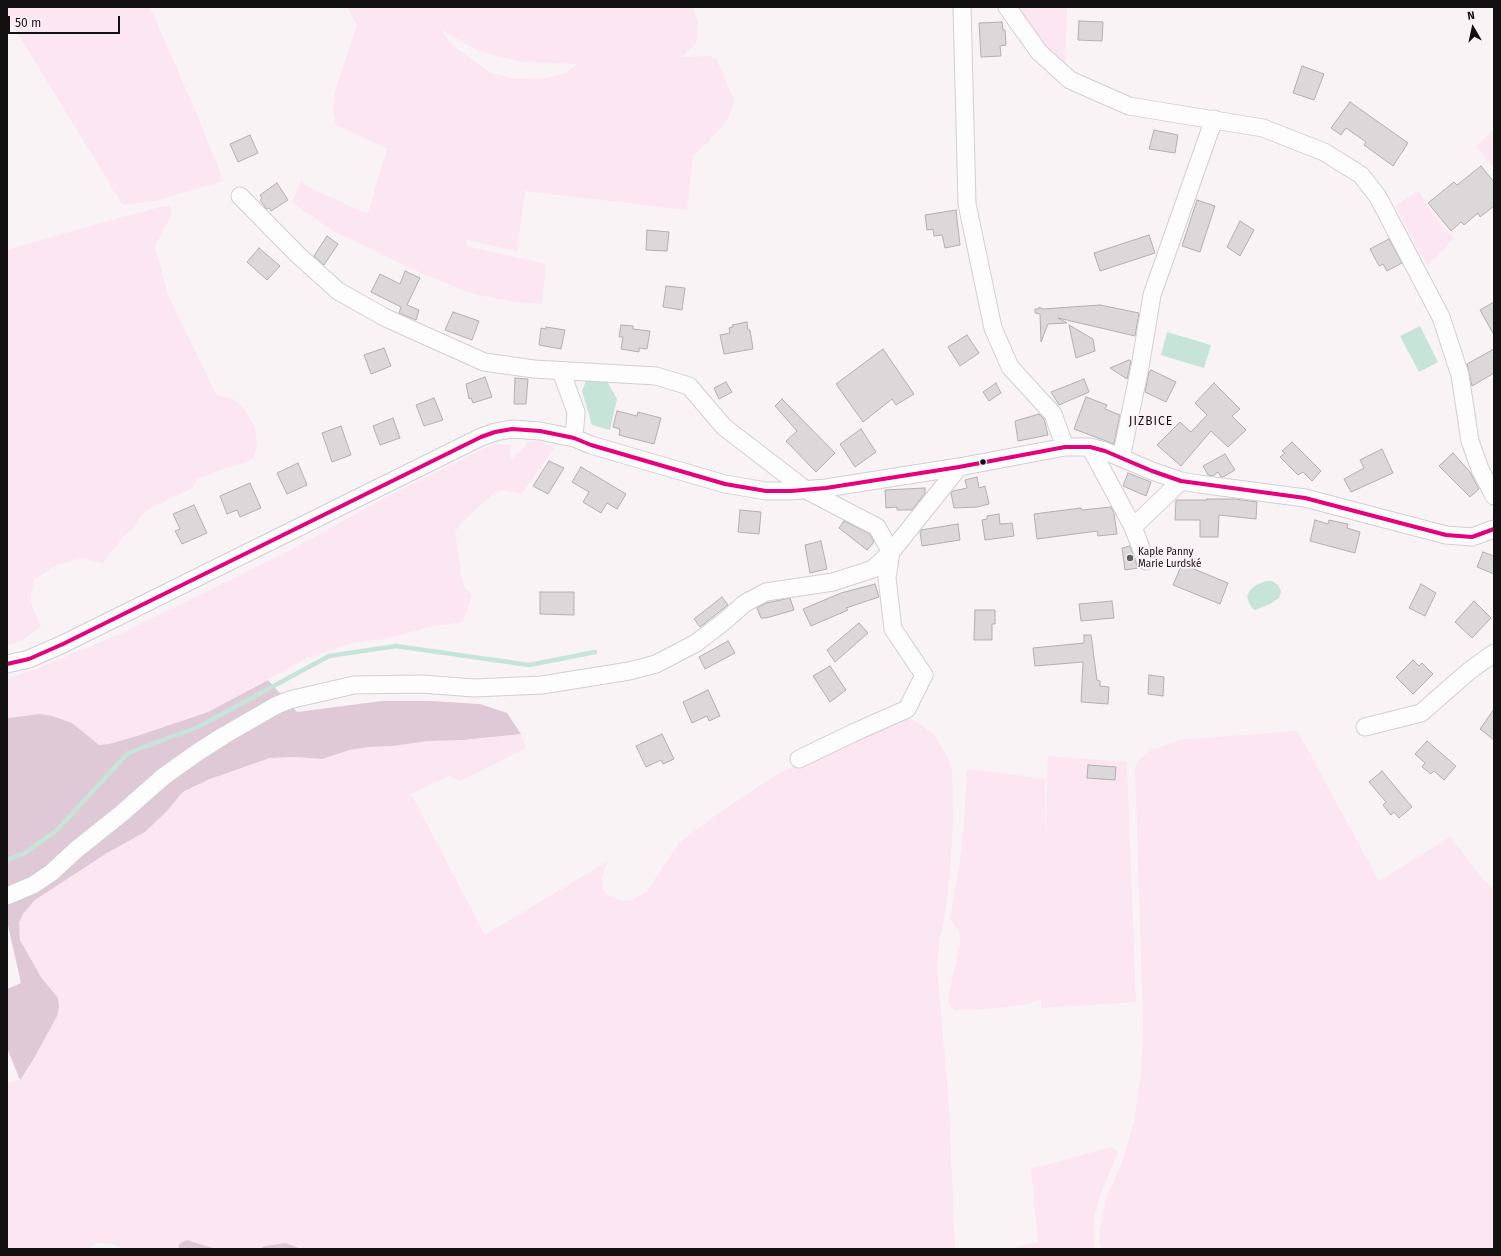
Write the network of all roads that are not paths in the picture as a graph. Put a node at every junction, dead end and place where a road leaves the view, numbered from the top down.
1 (962, 7) edge
2 (1007, 7) edge
3 (1214, 119) junction
4 (240, 196) dead end
5 (561, 371) junction
6 (574, 438) junction
7 (1065, 447) junction
8 (1090, 447) junction
9 (1121, 458) junction
10 (959, 467) junction
11 (1182, 481) junction
12 (806, 490) junction
13 (1494, 496) edge
14 (1133, 527) junction
15 (1494, 529) edge
16 (891, 552) junction
17 (1146, 561) dead end
18 (1494, 653) edge
19 (7, 664) edge
20 (1364, 726) dead end
21 (799, 759) dead end
22 (7, 896) edge

1 - 7 street
2 - 3 street
3 - 9 street
3 - 13 street
4 - 5 street
5 - 6 street
5 - 12 street
6 - 12 street
6 - 19 street
7 - 8 street
7 - 10 street
8 - 9 street
8 - 14 street
9 - 11 street
10 - 12 street
10 - 16 street
11 - 14 street
11 - 15 street
12 - 16 street
14 - 17 street
16 - 21 street
16 - 22 street
18 - 20 street

